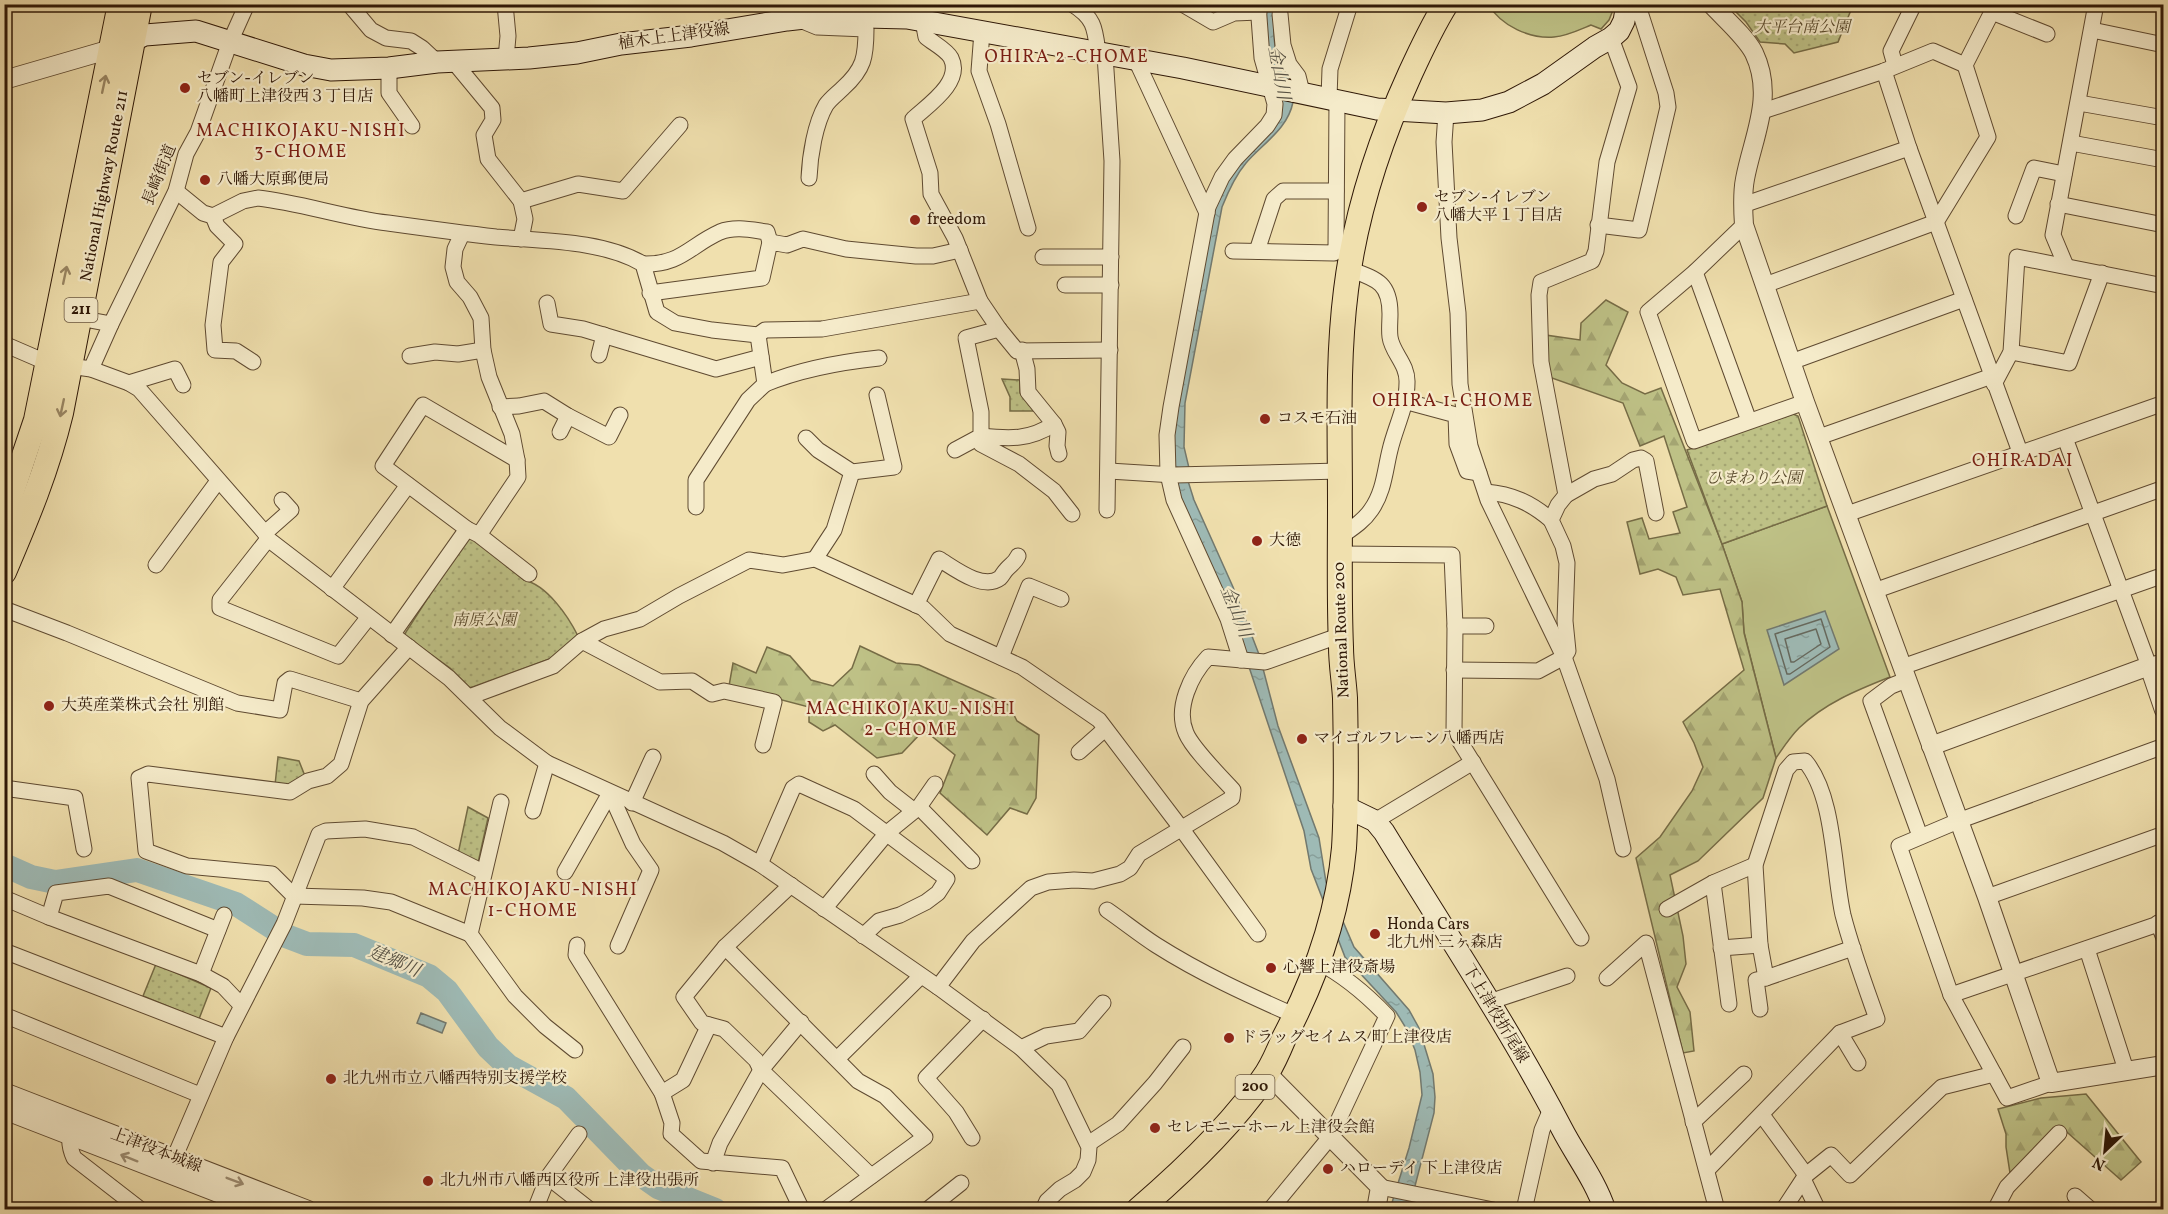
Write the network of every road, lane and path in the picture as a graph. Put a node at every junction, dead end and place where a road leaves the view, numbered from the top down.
1 (120, 4) edge
2 (140, 4) edge
3 (247, 4) edge
4 (349, 4) edge
5 (505, 4) edge
6 (1072, 4) edge
7 (1184, 4) edge
8 (1350, 4) edge
9 (1446, 4) edge
10 (1711, 4) edge
11 (1914, 4) edge
12 (2096, 4) edge
13 (1627, 7) edge
14 (1259, 8) edge
15 (1994, 8) edge
16 (1280, 14) dead end
17 (912, 15) edge
18 (796, 19) junction
19 (2092, 30) junction
20 (982, 32) junction
21 (2047, 33) dead end
22 (1611, 38) junction
23 (230, 42) junction
24 (122, 45) junction
25 (2163, 45) edge
26 (1102, 54) junction
27 (506, 59) junction
28 (1136, 60) junction
29 (445, 62) junction
30 (1965, 65) junction
31 (389, 68) junction
32 (1889, 68) junction
33 (4, 80) edge
34 (1287, 90) junction
35 (1333, 99) junction
36 (2079, 103) junction
37 (1394, 110) junction
38 (1763, 111) junction
39 (1446, 113) junction
40 (2163, 118) edge
41 (680, 124) dead end
42 (412, 126) dead end
43 (2071, 143) junction
44 (1909, 148) junction
45 (2163, 159) edge
46 (2064, 174) junction
47 (809, 178) dead end
48 (176, 191) junction
49 (1336, 191) junction
50 (521, 201) junction
51 (1743, 204) junction
52 (2058, 204) junction
53 (1207, 213) junction
54 (213, 216) junction
55 (2016, 216) dead end
56 (1936, 222) junction
57 (1598, 225) junction
58 (1744, 225) junction
59 (2163, 225) edge
60 (1028, 228) dead end
61 (462, 234) junction
62 (521, 239) junction
63 (770, 242) junction
64 (960, 250) junction
65 (1233, 251) dead end
66 (1257, 251) junction
67 (1043, 257) dead end
68 (1111, 257) junction
69 (1345, 258) junction
70 (643, 264) junction
71 (2066, 266) junction
72 (1695, 272) junction
73 (2102, 273) junction
74 (1065, 285) dead end
75 (1111, 285) junction
76 (1765, 285) junction
77 (2163, 286) edge
78 (650, 293) junction
79 (1964, 299) junction
80 (980, 301) junction
81 (547, 303) dead end
82 (79, 318) junction
83 (111, 324) junction
84 (999, 329) junction
85 (604, 335) junction
86 (758, 335) junction
87 (4, 344) edge
88 (483, 350) junction
89 (1022, 350) junction
90 (1110, 350) junction
91 (2010, 352) junction
92 (599, 355) dead end
93 (410, 356) dead end
94 (761, 357) junction
95 (879, 358) dead end
96 (253, 362) dead end
97 (1791, 362) junction
98 (70, 366) junction
99 (1993, 380) junction
100 (129, 383) junction
101 (765, 384) junction
102 (183, 385) dead end
103 (877, 395) dead end
104 (1404, 401) junction
105 (1805, 402) junction
106 (2163, 403) edge
107 (500, 407) junction
108 (620, 415) dead end
109 (568, 416) junction
110 (1749, 420) junction
111 (1054, 424) junction
112 (560, 432) dead end
113 (981, 436) junction
114 (1819, 437) junction
115 (806, 438) dead end
116 (2065, 438) junction
117 (955, 450) dead end
118 (2020, 452) junction
119 (1059, 454) dead end
120 (517, 460) junction
121 (1109, 471) junction
122 (1340, 471) junction
123 (852, 472) junction
124 (1479, 473) junction
125 (1171, 474) junction
126 (218, 481) junction
127 (408, 485) junction
128 (2163, 488) edge
129 (1486, 492) junction
130 (1566, 495) junction
131 (696, 507) dead end
132 (292, 510) dead end
133 (1107, 510) dead end
134 (1656, 513) dead end
135 (2093, 513) junction
136 (1072, 514) dead end
137 (1847, 514) junction
138 (4, 515) edge
139 (1551, 520) junction
140 (473, 532) junction
141 (266, 536) junction
142 (1340, 545) junction
143 (1018, 556) dead end
144 (815, 559) junction
145 (156, 565) dead end
146 (5, 569) edge
147 (529, 574) dead end
148 (2163, 575) edge
149 (332, 589) junction
150 (2120, 590) junction
151 (1874, 591) junction
152 (1061, 599) dead end
153 (916, 605) junction
154 (4, 609) edge
155 (368, 618) junction
156 (1455, 626) junction
157 (1486, 626) dead end
158 (392, 635) junction
159 (1341, 635) junction
160 (582, 641) junction
161 (409, 647) junction
162 (1001, 657) junction
163 (1564, 657) junction
164 (1243, 660) junction
165 (2156, 664) edge
166 (1454, 670) junction
167 (1904, 673) junction
168 (469, 697) junction
169 (361, 701) junction
170 (2163, 710) edge
171 (1105, 729) junction
172 (763, 745) dead end
173 (1931, 746) junction
174 (2163, 746) edge
175 (1079, 752) dead end
176 (653, 758) dead end
177 (1473, 762) junction
178 (546, 763) junction
179 (874, 774) dead end
180 (935, 784) dead end
181 (4, 788) edge
182 (610, 793) junction
183 (501, 802) dead end
184 (632, 803) junction
185 (1344, 806) junction
186 (916, 808) junction
187 (533, 811) dead end
188 (1375, 821) junction
189 (1958, 821) junction
190 (1181, 828) junction
191 (887, 832) junction
192 (2163, 834) edge
193 (1920, 836) junction
194 (84, 849) dead end
195 (1623, 849) dead end
196 (972, 861) dead end
197 (760, 864) junction
198 (1755, 865) junction
199 (483, 872) junction
200 (565, 872) dead end
201 (1713, 883) junction
202 (791, 885) junction
203 (294, 896) junction
204 (1987, 897) junction
205 (4, 898) edge
206 (824, 909) junction
207 (1667, 909) dead end
208 (1107, 910) dead end
209 (224, 915) dead end
210 (49, 917) junction
211 (2162, 928) edge
212 (218, 930) junction
213 (470, 934) junction
214 (1258, 934) dead end
215 (863, 936) junction
216 (1581, 938) dead end
217 (577, 945) dead end
218 (1760, 945) junction
219 (618, 946) dead end
220 (725, 947) junction
221 (1721, 948) junction
222 (1853, 948) junction
223 (2087, 949) junction
224 (4, 951) edge
225 (1318, 962) junction
226 (201, 974) junction
227 (2014, 974) junction
228 (921, 976) junction
229 (1567, 976) dead end
230 (1607, 978) dead end
231 (1766, 978) junction
232 (938, 987) junction
233 (1951, 994) junction
234 (1489, 1002) junction
235 (1103, 1003) dead end
236 (1729, 1004) dead end
237 (241, 1005) junction
238 (1760, 1009) dead end
239 (4, 1015) edge
240 (1296, 1016) junction
241 (982, 1019) junction
242 (801, 1023) junction
243 (709, 1025) junction
244 (1840, 1033) junction
245 (226, 1037) junction
246 (1183, 1047) dead end
247 (1021, 1048) junction
248 (575, 1050) dead end
249 (837, 1059) junction
250 (1858, 1063) dead end
251 (2163, 1065) edge
252 (761, 1070) junction
253 (2126, 1070) junction
254 (1267, 1073) junction
255 (1744, 1074) dead end
256 (1994, 1074) junction
257 (2051, 1083) junction
258 (4, 1092) edge
259 (662, 1093) junction
260 (200, 1095) junction
261 (1551, 1108) junction
262 (4, 1110) edge
263 (1762, 1115) junction
264 (1693, 1122) junction
265 (72, 1126) junction
266 (2059, 1133) dead end
267 (579, 1134) dead end
268 (1331, 1136) junction
269 (972, 1138) dead end
270 (1088, 1144) junction
271 (713, 1163) junction
272 (171, 1166) junction
273 (1707, 1170) junction
274 (871, 1176) junction
275 (548, 1177) junction
276 (1804, 1178) junction
277 (961, 1183) dead end
278 (1386, 1188) junction
279 (2075, 1196) dead end
280 (141, 1209) edge
281 (262, 1209) edge
282 (308, 1209) edge
283 (536, 1209) edge
284 (590, 1209) edge
285 (802, 1209) edge
286 (825, 1209) edge
287 (927, 1209) edge
288 (1043, 1209) edge
289 (1138, 1209) edge
290 (1270, 1209) edge
291 (1376, 1209) edge
292 (1493, 1209) edge
293 (1524, 1209) edge
294 (1605, 1209) edge
295 (1717, 1209) edge
296 (1783, 1209) edge
297 (1818, 1209) edge
298 (1995, 1209) edge
299 (2091, 1209) edge

1 - 24 highway, National Highway Route 211 / 211
2 - 24 highway, National Highway Route 211 / 211
3 - 23 street, 長崎街道
4 - 29 street
5 - 27 street
6 - 26 street
7 - 14 street
8 - 35 street
9 - 37 highway, National Route 200 / 200
10 - 38 street
11 - 32 street
12 - 19 street
13 - 22 main road, 植木上上津役線
13 - 57 street
14 - 34 street
15 - 21 street
15 - 30 street
16 - 34 street
17 - 18 main road, 植木上上津役線
17 - 20 main road, 植木上上津役線
17 - 64 street
18 - 27 main road, 植木上上津役線
18 - 47 street
19 - 25 street
19 - 36 street
20 - 26 main road, 植木上上津役線
20 - 60 street
22 - 39 main road, 植木上上津役線
22 - 57 street
23 - 24 main road, 植木上上津役線
23 - 31 main road, 植木上上津役線
23 - 48 street, 長崎街道
24 - 33 street
24 - 82 highway, National Highway Route 211 / 211
98 -> 24 highway, National Highway Route 211 / 211
26 - 28 main road, 植木上上津役線
26 - 68 street
27 - 29 main road, 植木上上津役線
28 - 34 main road, 植木上上津役線
28 - 53 street
29 - 31 main road, 植木上上津役線
29 - 50 street
30 - 32 street
30 - 56 street
31 - 42 street
32 - 38 street
32 - 44 street
34 - 35 main road, 植木上上津役線
34 - 53 street
35 - 37 main road, 植木上上津役線
35 - 49 street
36 - 40 street
36 - 43 street
37 - 39 main road, 植木上上津役線
37 - 69 highway, National Route 200 / 200
38 - 51 street
39 - 124 street
41 - 50 street
43 - 45 street
43 - 46 street
44 - 51 street
44 - 56 street
46 - 52 street
46 - 55 street
48 - 54 street
48 - 83 street, 長崎街道
49 - 66 street
49 - 69 street
50 - 62 street
51 - 58 street
52 - 59 street
52 - 71 street
53 - 125 street
54 - 61 street
54 - 96 street
56 - 76 street
56 - 79 street
57 - 130 street
58 - 72 street
58 - 76 street
61 - 62 street
61 - 88 street
62 - 70 street
63 - 64 street
63 - 70 street
63 - 78 street
64 - 80 street
65 - 66 street
66 - 69 street
67 - 68 street
68 - 75 street
69 - 104 street
69 - 122 highway, National Route 200 / 200
70 - 78 street
71 - 73 street
71 - 91 street
72 - 110 street
72 - 110 street
73 - 77 street
73 - 91 street
74 - 75 street
75 - 90 street
76 - 97 street
78 - 86 street
79 - 97 street
79 - 99 street
80 - 84 street
80 - 86 street
81 - 85 street
82 - 83 street
82 - 98 highway, National Highway Route 211 / 211
83 - 98 street, 長崎街道
84 - 89 street
84 - 113 street
85 - 92 street
85 - 94 street
86 - 94 street
87 - 98 street
88 - 93 street
88 - 107 street
89 - 90 street
89 - 111 street
90 - 121 street
91 - 99 street
94 - 101 street
95 - 101 street
97 - 105 street
98 - 100 street
98 - 138 highway, National Highway Route 211 / 211
98 -> 146 highway, National Highway Route 211 / 211
99 - 114 street
99 - 118 street
100 - 102 street
100 - 126 street
101 - 131 street
103 - 123 street
104 - 124 street
104 - 142 street
105 - 110 street
105 - 114 street
106 - 116 street
107 - 109 street
107 - 120 street
108 - 109 street
109 - 112 street
111 - 113 street
111 - 119 street
113 - 117 street
113 - 136 street
114 - 137 street
115 - 123 street
116 - 118 street
116 - 135 street
118 - 137 street
120 - 127 street
120 - 140 street
121 - 125 street
121 - 133 street
122 - 125 street
122 - 142 highway, National Route 200 / 200
123 - 144 street
124 - 129 street
125 - 164 street
126 - 141 street
126 - 145 street
127 - 140 street
127 - 149 street
128 - 135 street
129 - 139 street
129 - 163 street
130 - 134 street
130 - 139 street
132 - 141 street
135 - 150 street
135 - 151 street
137 - 151 street
139 - 163 street
140 - 147 street
140 - 158 street
141 - 149 street
141 - 155 street
142 - 156 street
142 - 159 highway, National Route 200 / 200
143 - 153 street
144 - 153 street
144 - 160 street
148 - 150 street
149 - 155 street
150 - 165 street
150 - 167 street
151 - 167 street
152 - 162 street
153 - 162 street
154 - 169 street
155 - 158 street
156 - 157 street
156 - 166 street
158 - 161 street
159 - 164 street
159 - 185 highway, National Route 200 / 200
160 - 168 street
160 - 172 street
161 - 168 street
161 - 169 street
162 - 171 street
163 - 166 street
163 - 195 street
164 - 190 street
165 - 170 street
165 - 173 street
166 - 177 street
167 - 173 street
167 - 193 street
168 - 178 street
169 - 203 street
171 - 175 street
171 - 190 street
173 - 189 street
174 - 189 street
176 - 184 street
177 - 188 street
177 - 216 street
178 - 182 street
178 - 187 street
179 - 186 street
180 - 186 street
181 - 194 street
182 - 184 street
182 - 200 street
182 - 219 street
183 - 199 street
184 - 197 street
185 - 188 main road, 下上津役折尾線
185 - 225 highway, National Route 200 / 200
186 - 191 street
186 - 196 street
188 - 234 main road, 下上津役折尾線
189 - 193 street
189 - 204 street
190 - 214 street
190 - 232 street
191 - 197 street
191 - 206 street
191 - 215 street
192 - 204 street
193 - 233 street
197 - 202 street
198 - 201 street
198 - 218 street
198 - 222 street
199 - 203 street
199 - 213 street
201 - 207 street
201 - 221 street
202 - 206 street
202 - 220 street
203 - 213 street
203 - 237 street
204 - 227 street
205 - 210 street
206 - 215 street
208 - 240 street
209 - 212 street
210 - 212 street
210 - 226 street
211 - 223 street
212 - 226 street
213 - 248 street
215 - 228 street
217 - 259 street
218 - 221 street
218 - 231 street
220 - 242 street
220 - 243 street
221 - 236 street
222 - 231 street
222 - 244 street
223 - 227 street
223 - 253 street
224 - 245 street
225 - 240 highway, National Route 200 / 200
225 - 268 street
226 - 237 street
227 - 233 street
227 - 257 street
228 - 232 street
228 - 249 street
229 - 234 street
230 - 264 street
231 - 238 street
232 - 241 street
233 - 256 street
234 - 261 main road, 下上津役折尾線
235 - 247 street
237 - 245 street
239 - 260 street
240 - 254 highway, National Route 200 / 200
241 - 247 street
241 - 269 street
242 - 249 street
242 - 252 street
243 - 252 street
243 - 259 street
244 - 250 street
244 - 263 street
245 - 260 street
246 - 270 street
247 - 270 street
249 - 274 street
251 - 253 street
252 - 271 street
252 - 274 street
253 - 257 street
254 - 268 street
254 - 289 highway, National Route 200 / 200
255 - 264 street
256 - 257 street
256 - 276 street
258 - 265 street, 上津役本城線
259 - 271 street
260 - 272 street
261 - 293 street
261 - 294 main road, 下上津役折尾線
262 - 265 street, 上津役本城線
263 - 273 street
263 - 276 street
264 - 273 street
265 - 272 street, 上津役本城線
265 - 280 street
266 - 298 street
267 - 275 street
268 - 278 street
268 - 290 street
270 - 288 street
271 - 285 street
272 - 281 street, 上津役本城線
272 -> 282 street, 上津役本城線
273 - 295 street
274 - 286 street
275 - 283 street
275 - 284 street
276 - 296 street
276 - 297 street
277 - 287 street
278 - 291 street
278 - 292 street
279 - 299 street

